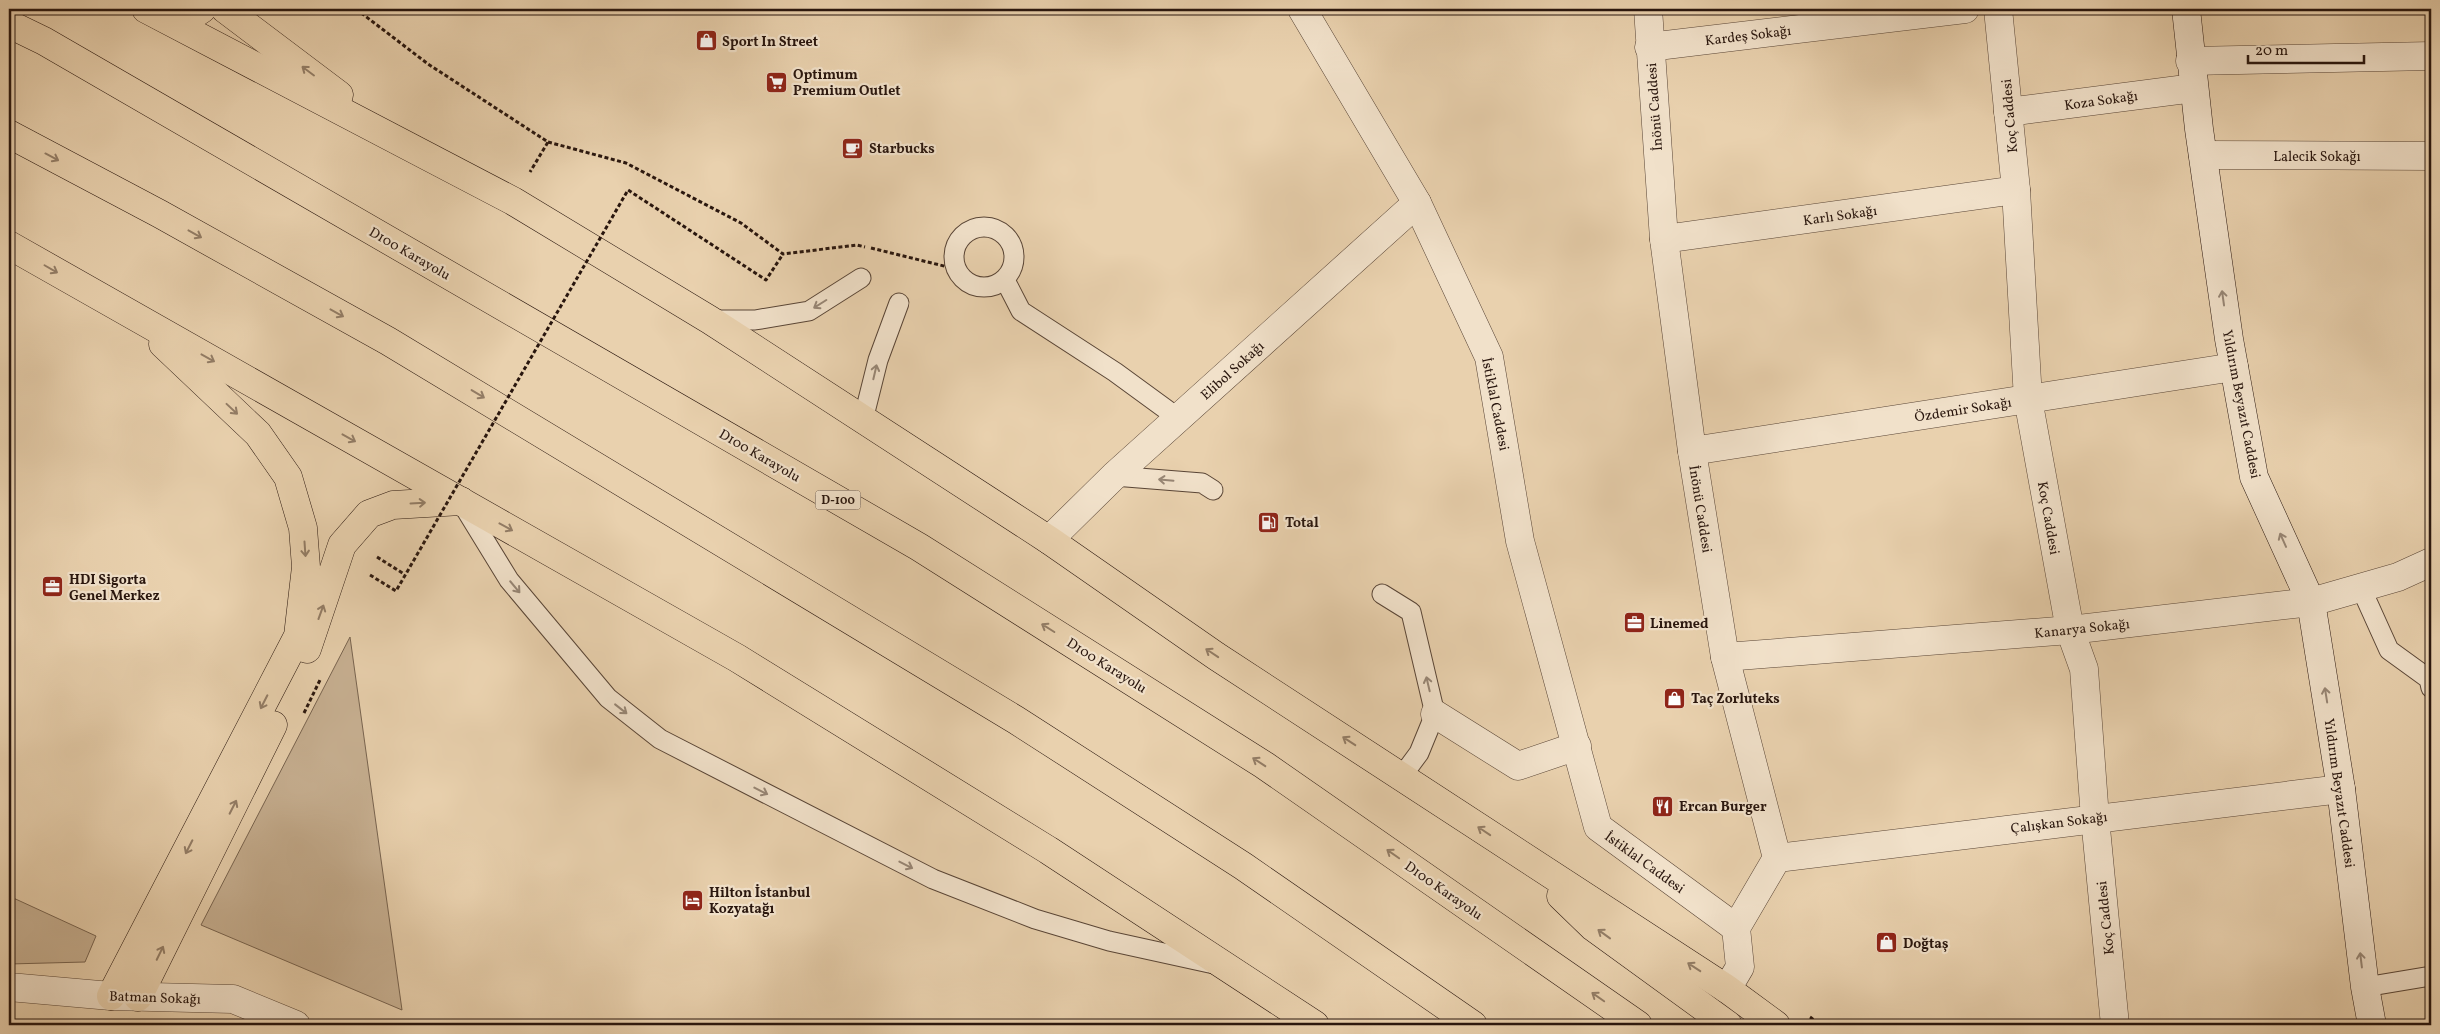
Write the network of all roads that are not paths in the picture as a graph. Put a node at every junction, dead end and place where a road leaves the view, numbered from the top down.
1 (146, 9) edge
2 (167, 9) edge
3 (202, 9) edge
4 (225, 9) edge
5 (1302, 9) edge
6 (1648, 9) edge
7 (1966, 9) edge
8 (1998, 9) edge
9 (2186, 9) edge
10 (9, 24) edge
11 (1649, 47) junction
12 (2431, 56) edge
13 (2190, 61) junction
14 (2194, 88) junction
15 (2008, 112) junction
16 (9, 134) edge
17 (403, 142) junction
18 (2203, 155) junction
19 (2431, 156) edge
20 (2016, 190) junction
21 (1417, 202) junction
22 (1664, 239) junction
23 (9, 245) edge
24 (861, 278) dead end
25 (1005, 280) dead end
26 (899, 303) dead end
27 (132, 316) junction
28 (710, 320) junction
29 (2234, 366) junction
30 (2028, 399) junction
31 (1178, 418) junction
32 (863, 420) junction
33 (1692, 451) junction
34 (1114, 476) junction
35 (1212, 490) dead end
36 (461, 501) junction
37 (1049, 540) junction
38 (2431, 562) edge
39 (2361, 588) junction
40 (1382, 594) dead end
41 (2311, 602) junction
42 (2070, 630) junction
43 (1725, 657) junction
44 (290, 671) junction
45 (2431, 688) edge
46 (1434, 714) junction
47 (1578, 746) junction
48 (1402, 776) junction
49 (2341, 789) junction
50 (2095, 818) junction
51 (1510, 849) junction
52 (1777, 858) junction
53 (1736, 928) junction
54 (1226, 967) junction
55 (2431, 976) edge
56 (9, 988) edge
57 (2365, 988) junction
58 (1727, 989) junction
59 (111, 996) junction
60 (138, 996) junction
61 (296, 1025) edge
62 (1315, 1025) edge
63 (1473, 1025) edge
64 (1638, 1025) edge
65 (1728, 1025) edge
66 (1776, 1025) edge
67 (2115, 1025) edge
68 (2372, 1025) edge

1 - 17 highway
2 - 3 highway
17 -> 4 highway
5 - 21 street, İstiklal Caddesi
6 - 11 street, İnönü Caddesi
7 - 11 street, Kardeş Sokağı
8 - 15 street, Koç Caddesi
9 - 13 street, Yıldırım Beyazıt Caddesi
64 -> 10 highway, D100 Karayolu / D-100
11 - 22 street, İnönü Caddesi
12 - 13 street
13 - 14 street, Yıldırım Beyazıt Caddesi
14 - 15 street, Koza Sokağı
14 - 18 street, Yıldırım Beyazıt Caddesi
15 - 20 street, Koç Caddesi
16 -> 63 highway
17 - 28 highway
18 - 19 street, Lalecik Sokağı
29 -> 18 street, Yıldırım Beyazıt Caddesi
20 - 22 street, Karlı Sokağı
20 - 30 street, Koç Caddesi
21 - 31 street, Elibol Sokağı
21 - 47 street, İstiklal Caddesi
22 - 33 street, İnönü Caddesi
23 -> 27 highway
24 -> 28 lane
25 - 31 lane
32 -> 26 lane
27 -> 36 highway
27 -> 44 highway
28 - 32 highway
29 - 30 street, Özdemir Sokağı
41 -> 29 street, Yıldırım Beyazıt Caddesi
30 - 33 street, Özdemir Sokağı
30 - 42 street, Koç Caddesi
31 - 34 street, Elibol Sokağı
32 - 37 highway
33 - 43 street, İnönü Caddesi
35 -> 34 lane
34 - 37 street, Elibol Sokağı
44 -> 36 highway
36 -> 54 highway
36 -> 54 lane
48 -> 37 highway
38 - 39 street, Kanarya Sokağı
39 - 41 street, Kanarya Sokağı
39 - 45 lane
46 -> 40 lane
41 - 42 street, Kanarya Sokağı
49 -> 41 street, Yıldırım Beyazıt Caddesi
42 - 43 street, Kanarya Sokağı
42 - 50 street, Koç Caddesi
43 - 52 street, İnönü Caddesi
44 -> 59 highway
60 -> 44 highway
46 - 47 street
46 - 48 lane
47 - 53 street, İstiklal Caddesi
51 -> 48 highway
49 - 50 street, Çalışkan Sokağı
57 -> 49 street, Yıldırım Beyazıt Caddesi
50 - 52 street, Çalışkan Sokağı
50 - 67 street, Koç Caddesi
58 -> 51 highway
65 -> 51 highway
52 - 53 street
53 - 58 street
54 - 62 highway
55 - 57 lane
56 - 59 street, Batman Sokağı
57 - 68 street, Yıldırım Beyazıt Caddesi
58 - 66 highway
59 - 60 street, Batman Sokağı
60 - 61 street, Batman Sokağı

